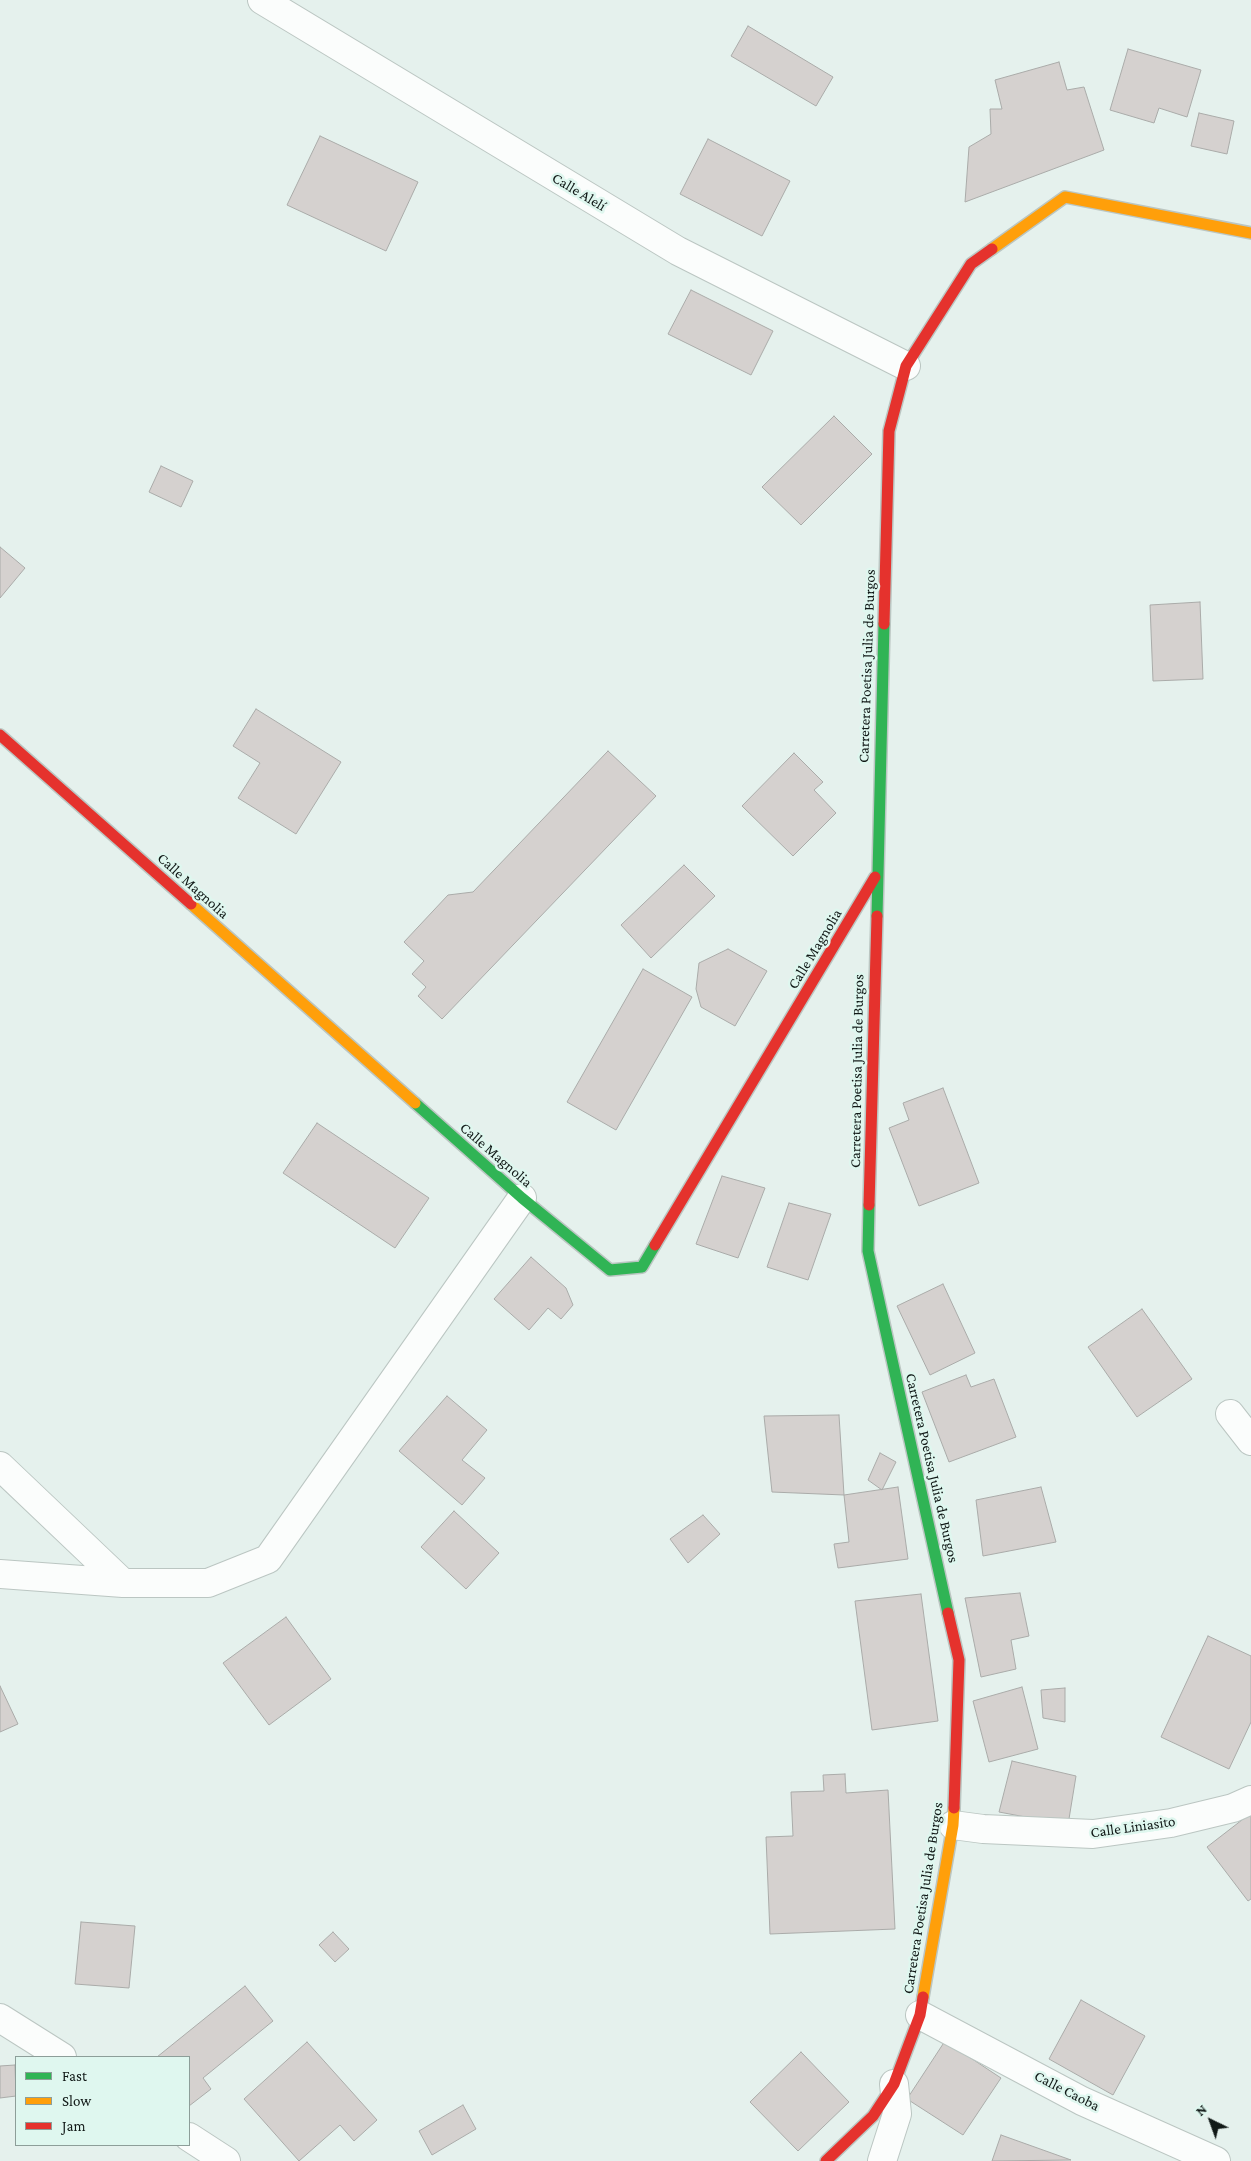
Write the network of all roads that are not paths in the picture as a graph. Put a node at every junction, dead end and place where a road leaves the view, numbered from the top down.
1 (262, 0) edge
2 (1251, 233) edge
3 (906, 366) junction
4 (0, 735) edge
5 (876, 876) junction
6 (522, 1198) junction
7 (1230, 1414) dead end
8 (1251, 1441) edge
9 (0, 1466) edge
10 (0, 1574) edge
11 (122, 1583) junction
12 (1251, 1800) edge
13 (953, 1825) junction
14 (920, 2015) junction
15 (0, 2018) edge
16 (60, 2056) edge
17 (894, 2084) junction
18 (190, 2138) edge
19 (226, 2161) edge
20 (826, 2161) edge
21 (882, 2161) edge
22 (1216, 2161) edge

1 - 3 street, Calle Alelí
2 - 3 street, Carretera Poetisa Julia de Burgos
3 - 5 street, Carretera Poetisa Julia de Burgos
4 - 6 street, Calle Magnolia
5 - 6 street, Calle Magnolia
5 - 13 street, Carretera Poetisa Julia de Burgos
6 - 11 street
7 - 8 street
9 - 11 street
10 - 11 street
12 - 13 street, Calle Liniasito
13 - 14 street, Carretera Poetisa Julia de Burgos
14 - 17 street, Carretera Poetisa Julia de Burgos
14 - 22 street, Calle Caoba
15 - 16 street
17 - 20 street, Carretera Poetisa Julia de Burgos
17 - 21 street
18 - 19 street

